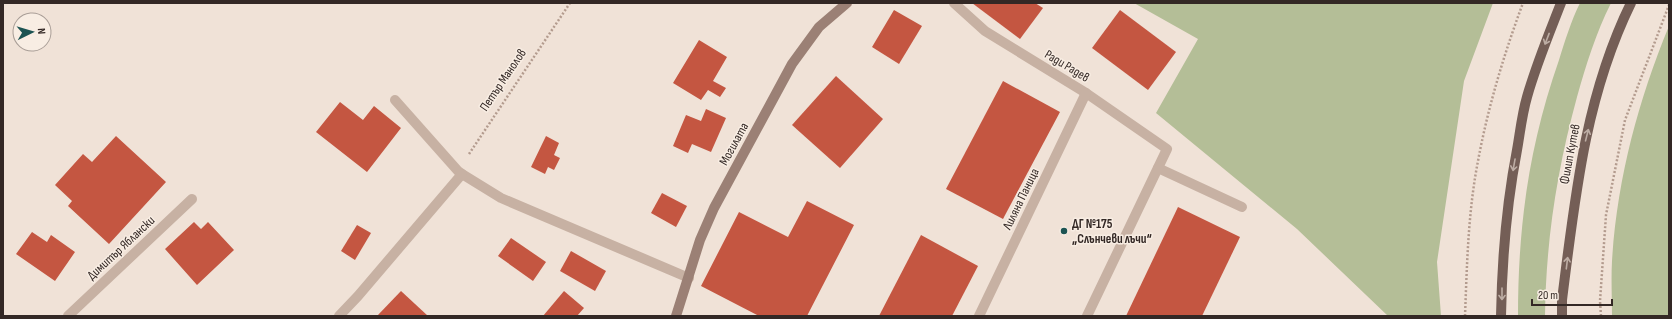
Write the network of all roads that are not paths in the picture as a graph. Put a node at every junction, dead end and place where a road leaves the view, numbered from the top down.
1 (847, 3) edge
2 (954, 3) edge
3 (1561, 3) edge
4 (1631, 3) edge
5 (1086, 93) junction
6 (395, 100) dead end
7 (1158, 168) junction
8 (460, 173) junction
9 (192, 199) dead end
10 (1242, 207) dead end
11 (690, 278) junction
12 (68, 316) edge
13 (339, 316) edge
14 (676, 316) edge
15 (979, 316) edge
16 (1087, 316) edge
17 (1502, 316) edge
18 (1562, 316) edge

1 - 11 street, Могилата
2 - 5 street, Ради Радев
3 -> 17 main road
18 -> 4 main road, Филип Кутев
5 - 7 street, Ради Радев
5 - 15 street, Лиляна Паница
6 - 8 street
7 - 10 street
7 - 16 street
8 - 11 street
8 - 13 street
9 - 12 street, Димитър Яблански
11 - 14 street, Могилата

